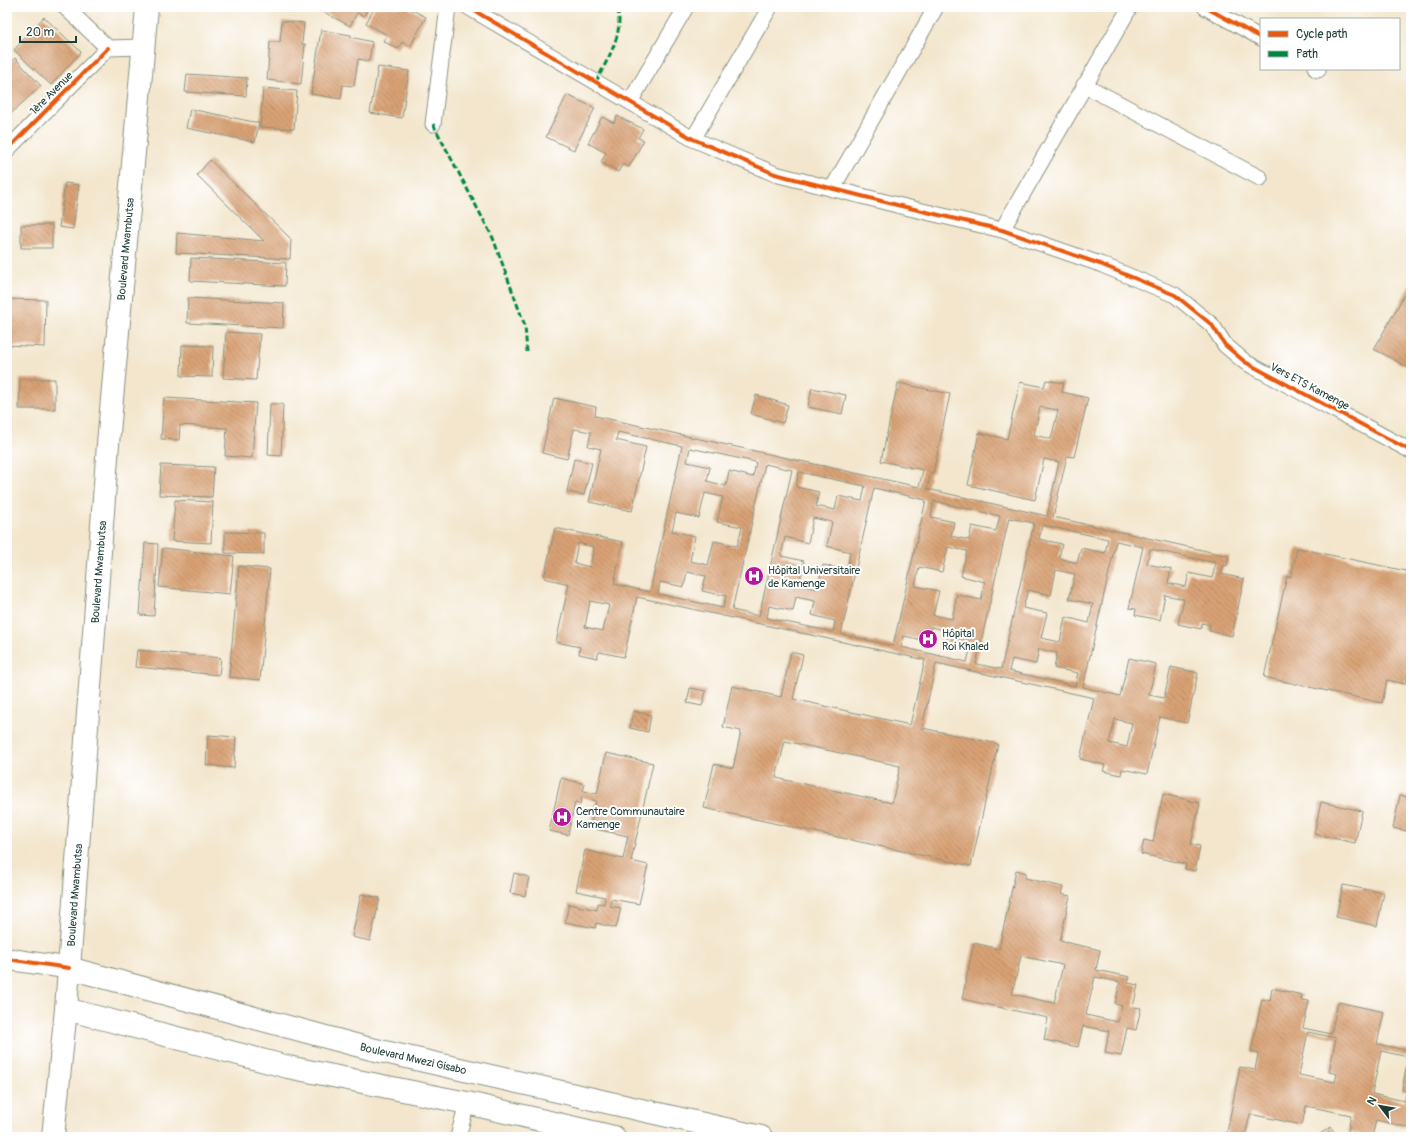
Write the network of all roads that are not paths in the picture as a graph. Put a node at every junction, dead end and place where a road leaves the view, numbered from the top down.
1 (65, 7) edge
2 (147, 7) edge
3 (448, 7) edge
4 (468, 7) edge
5 (686, 7) edge
6 (770, 7) edge
7 (936, 7) edge
8 (1130, 7) edge
9 (1206, 7) edge
10 (1260, 37) edge
11 (143, 47) junction
12 (108, 48) junction
13 (1084, 85) junction
14 (630, 102) junction
15 (433, 124) dead end
16 (693, 139) junction
17 (7, 150) edge
18 (1260, 178) dead end
19 (832, 189) junction
20 (1002, 230) junction
21 (1411, 451) edge
22 (7, 958) edge
23 (69, 968) junction
24 (66, 1009) junction
25 (467, 1103) junction
26 (53, 1137) edge
27 (458, 1137) edge
28 (614, 1137) edge
29 (761, 1137) edge

1 - 12 street
2 - 11 main road, Boulevard Mwambutsa
3 - 15 street
4 - 14 street, Vers ETS Kamenge
5 - 14 street
6 - 16 street
7 - 19 street
8 - 13 street
9 - 10 street
11 - 12 street
11 - 23 main road, Boulevard Mwambutsa
12 - 17 street, 1ère Avenue
13 - 18 street
13 - 20 street
14 - 16 street, Vers ETS Kamenge
16 - 19 street, Vers ETS Kamenge
19 - 20 street, Vers ETS Kamenge
20 - 21 street, Vers ETS Kamenge
22 - 23 street
23 - 24 main road, Boulevard Mwambutsa
23 - 29 main road, Boulevard Mwezi Gisabo
24 - 25 main road
24 - 26 main road, Boulevard Mwambutsa
25 - 27 street
25 - 28 main road

